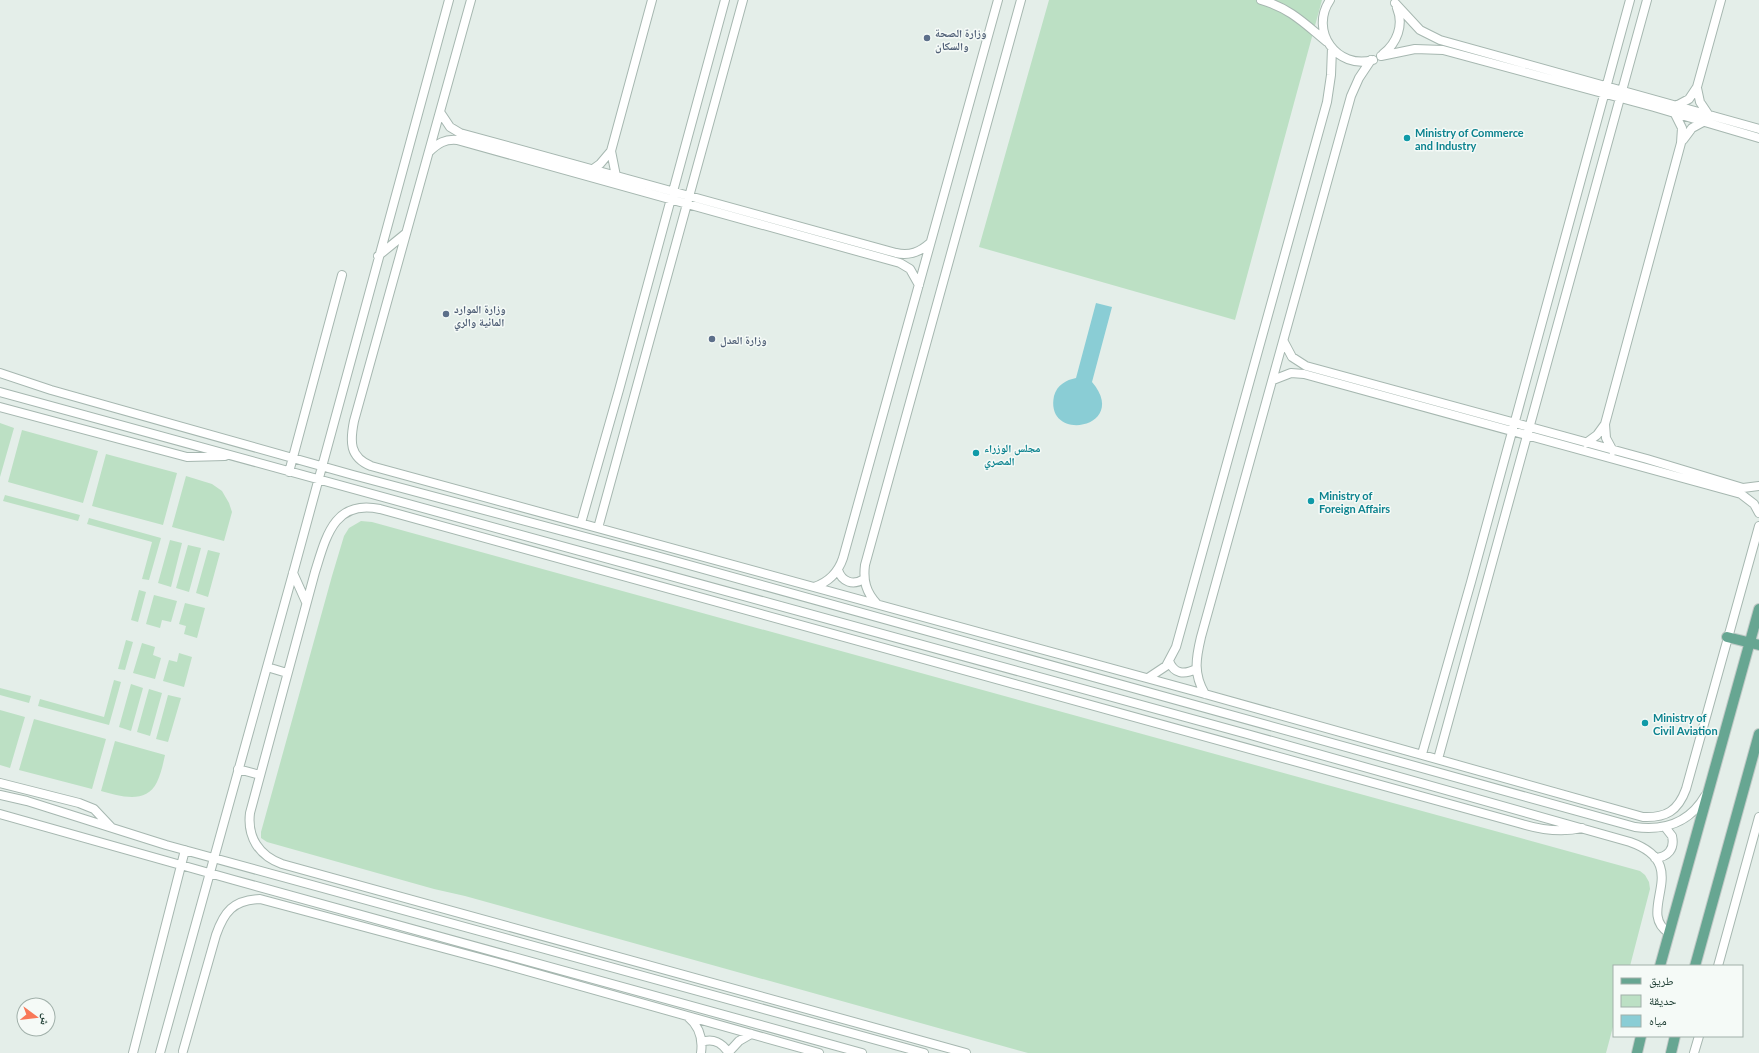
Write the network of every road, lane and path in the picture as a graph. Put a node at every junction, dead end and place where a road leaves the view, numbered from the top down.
1 (449, 0) edge
2 (471, 0) edge
3 (652, 0) edge
4 (726, 0) edge
5 (743, 0) edge
6 (998, 0) edge
7 (1021, 0) edge
8 (1261, 0) edge
9 (1330, 0) edge
10 (1630, 0) edge
11 (1647, 0) edge
12 (1721, 0) edge
13 (1394, 1) edge
14 (1330, 46) junction
15 (1381, 56) junction
16 (1371, 60) junction
17 (1697, 87) junction
18 (1605, 91) junction
19 (1621, 95) junction
20 (1676, 110) junction
21 (440, 112) junction
22 (1708, 114) junction
23 (1703, 122) junction
24 (1759, 129) edge
25 (1759, 138) edge
26 (1681, 143) junction
27 (611, 151) junction
28 (429, 152) junction
29 (593, 169) junction
30 (616, 176) junction
31 (673, 192) junction
32 (689, 196) junction
33 (671, 200) junction
34 (687, 204) junction
35 (404, 234) junction
36 (930, 243) junction
37 (378, 256) junction
38 (342, 275) dead end
39 (919, 285) junction
40 (1284, 342) junction
41 (0, 373) edge
42 (1273, 380) junction
43 (0, 392) edge
44 (0, 407) edge
45 (1605, 424) junction
46 (1513, 427) junction
47 (1529, 431) junction
48 (1586, 443) junction
49 (1613, 451) junction
50 (233, 455) junction
51 (292, 458) junction
52 (322, 466) junction
53 (289, 472) junction
54 (318, 480) junction
55 (425, 480) junction
56 (1759, 486) edge
57 (422, 492) junction
58 (418, 508) junction
59 (1759, 513) edge
60 (415, 519) junction
61 (580, 523) junction
62 (1759, 526) edge
63 (598, 528) junction
64 (838, 570) junction
65 (293, 573) junction
66 (864, 579) junction
67 (814, 587) junction
68 (306, 602) junction
69 (877, 604) junction
70 (1759, 609) edge
71 (902, 612) junction
72 (880, 619) junction
73 (898, 624) junction
74 (876, 633) junction
75 (1727, 637) junction
76 (1754, 644) edge
77 (1169, 661) junction
78 (267, 668) junction
79 (1196, 670) junction
80 (287, 673) junction
81 (1148, 678) junction
82 (1205, 694) junction
83 (1293, 719) junction
84 (1290, 730) junction
85 (1759, 734) edge
86 (1422, 754) junction
87 (1438, 759) junction
88 (238, 769) junction
89 (260, 775) junction
90 (0, 783) edge
91 (1708, 792) junction
92 (0, 795) edge
93 (1592, 803) junction
94 (0, 814) edge
95 (1759, 817) edge
96 (1602, 818) junction
97 (111, 827) junction
98 (1665, 827) junction
99 (1582, 828) junction
100 (186, 850) junction
101 (214, 858) junction
102 (1655, 858) junction
103 (182, 865) junction
104 (209, 873) junction
105 (317, 874) junction
106 (314, 885) junction
107 (1669, 933) junction
108 (1660, 965) edge
109 (1695, 965) edge
110 (1718, 965) edge
111 (687, 1017) junction
112 (751, 1034) junction
113 (1641, 1037) edge
114 (1675, 1037) edge
115 (1699, 1037) edge
116 (702, 1042) junction
117 (183, 1051) dead end
118 (728, 1052) edge
119 (133, 1053) edge
120 (160, 1053) edge
121 (701, 1053) edge
122 (819, 1053) edge
123 (862, 1053) edge
124 (924, 1053) edge
125 (966, 1053) edge
126 (1636, 1053) edge
127 (1671, 1053) edge
128 (1694, 1053) edge

1 - 37 street
2 - 21 street
3 - 27 street
4 - 31 street
5 - 32 street
6 - 36 street
7 - 66 street
8 - 14 street
9 - 14 street
10 - 18 street
11 - 19 street
12 - 17 street
13 - 15 street
13 - 18 street
14 - 16 street
14 - 77 street
15 - 16 street
15 - 18 street
16 - 40 street
17 - 20 street
17 - 22 street
18 - 19 street
18 - 46 street
19 - 20 street
19 - 47 street
20 - 22 street
20 - 23 street
20 - 26 street
21 - 28 street
21 - 29 street
22 - 24 street
23 - 25 street
23 - 26 street
26 - 45 street
27 - 29 street
27 - 30 street
28 - 33 street
28 - 35 street
29 - 30 street
30 - 31 street
31 - 32 street
31 - 33 street
32 - 34 street
32 - 36 street
33 - 34 street
33 - 61 street
34 - 39 street
34 - 63 street
35 - 37 street
35 - 55 street
36 - 39 street
37 - 52 street
38 - 51 street
39 - 64 street
40 - 42 street
40 - 46 street
41 - 51 street
42 - 46 street
42 - 79 street
43 - 50 street
44 - 50 street
45 - 48 street
45 - 49 street
46 - 47 street
46 - 86 street
47 - 48 street
47 - 59 street
47 - 87 street
48 - 49 street
49 - 56 street
50 - 53 street
51 - 52 street
51 - 53 street
52 - 54 street
52 - 57 street
53 - 54 street
54 - 58 street
54 - 65 street
55 - 57 street
55 - 61 street
57 - 72 street
58 - 60 street
58 - 74 street
60 - 68 street
60 - 99 street
61 - 63 street
62 - 75 street
63 - 67 street
64 - 66 street
64 - 67 street
65 - 68 street
65 - 78 street
66 - 69 street
67 - 69 street
68 - 80 street
69 - 71 street
70 - 76 main road
71 - 73 street
71 - 81 street
72 - 73 street
72 - 74 street
73 - 84 street
74 - 99 street
75 - 76 main road
75 - 93 street
76 - 91 main road
77 - 79 street
77 - 81 street
78 - 80 street
78 - 88 street
79 - 82 street
80 - 89 street
81 - 82 street
82 - 83 street
83 - 84 street
83 - 86 street
84 - 96 street
85 - 109 main road
86 - 87 street
87 - 93 street
88 - 89 street
88 - 101 street
89 - 105 street
90 - 97 street
91 - 98 street
91 - 107 main road
92 - 97 street
93 - 96 street
94 - 103 street
95 - 110 street
96 - 98 street
97 - 100 street
98 - 102 street
99 - 102 street
100 - 101 street
100 - 103 street
101 - 104 street
101 - 106 street
102 - 107 street
103 - 104 street
103 - 119 street
104 - 120 street
104 - 123 street
105 - 106 street
105 - 125 street
106 - 124 street
107 - 108 main road
111 - 112 street
111 - 116 street
111 - 117 street
112 - 118 street
112 - 122 street
113 - 126 main road
114 - 127 main road
115 - 128 street
116 - 118 street
116 - 121 street

